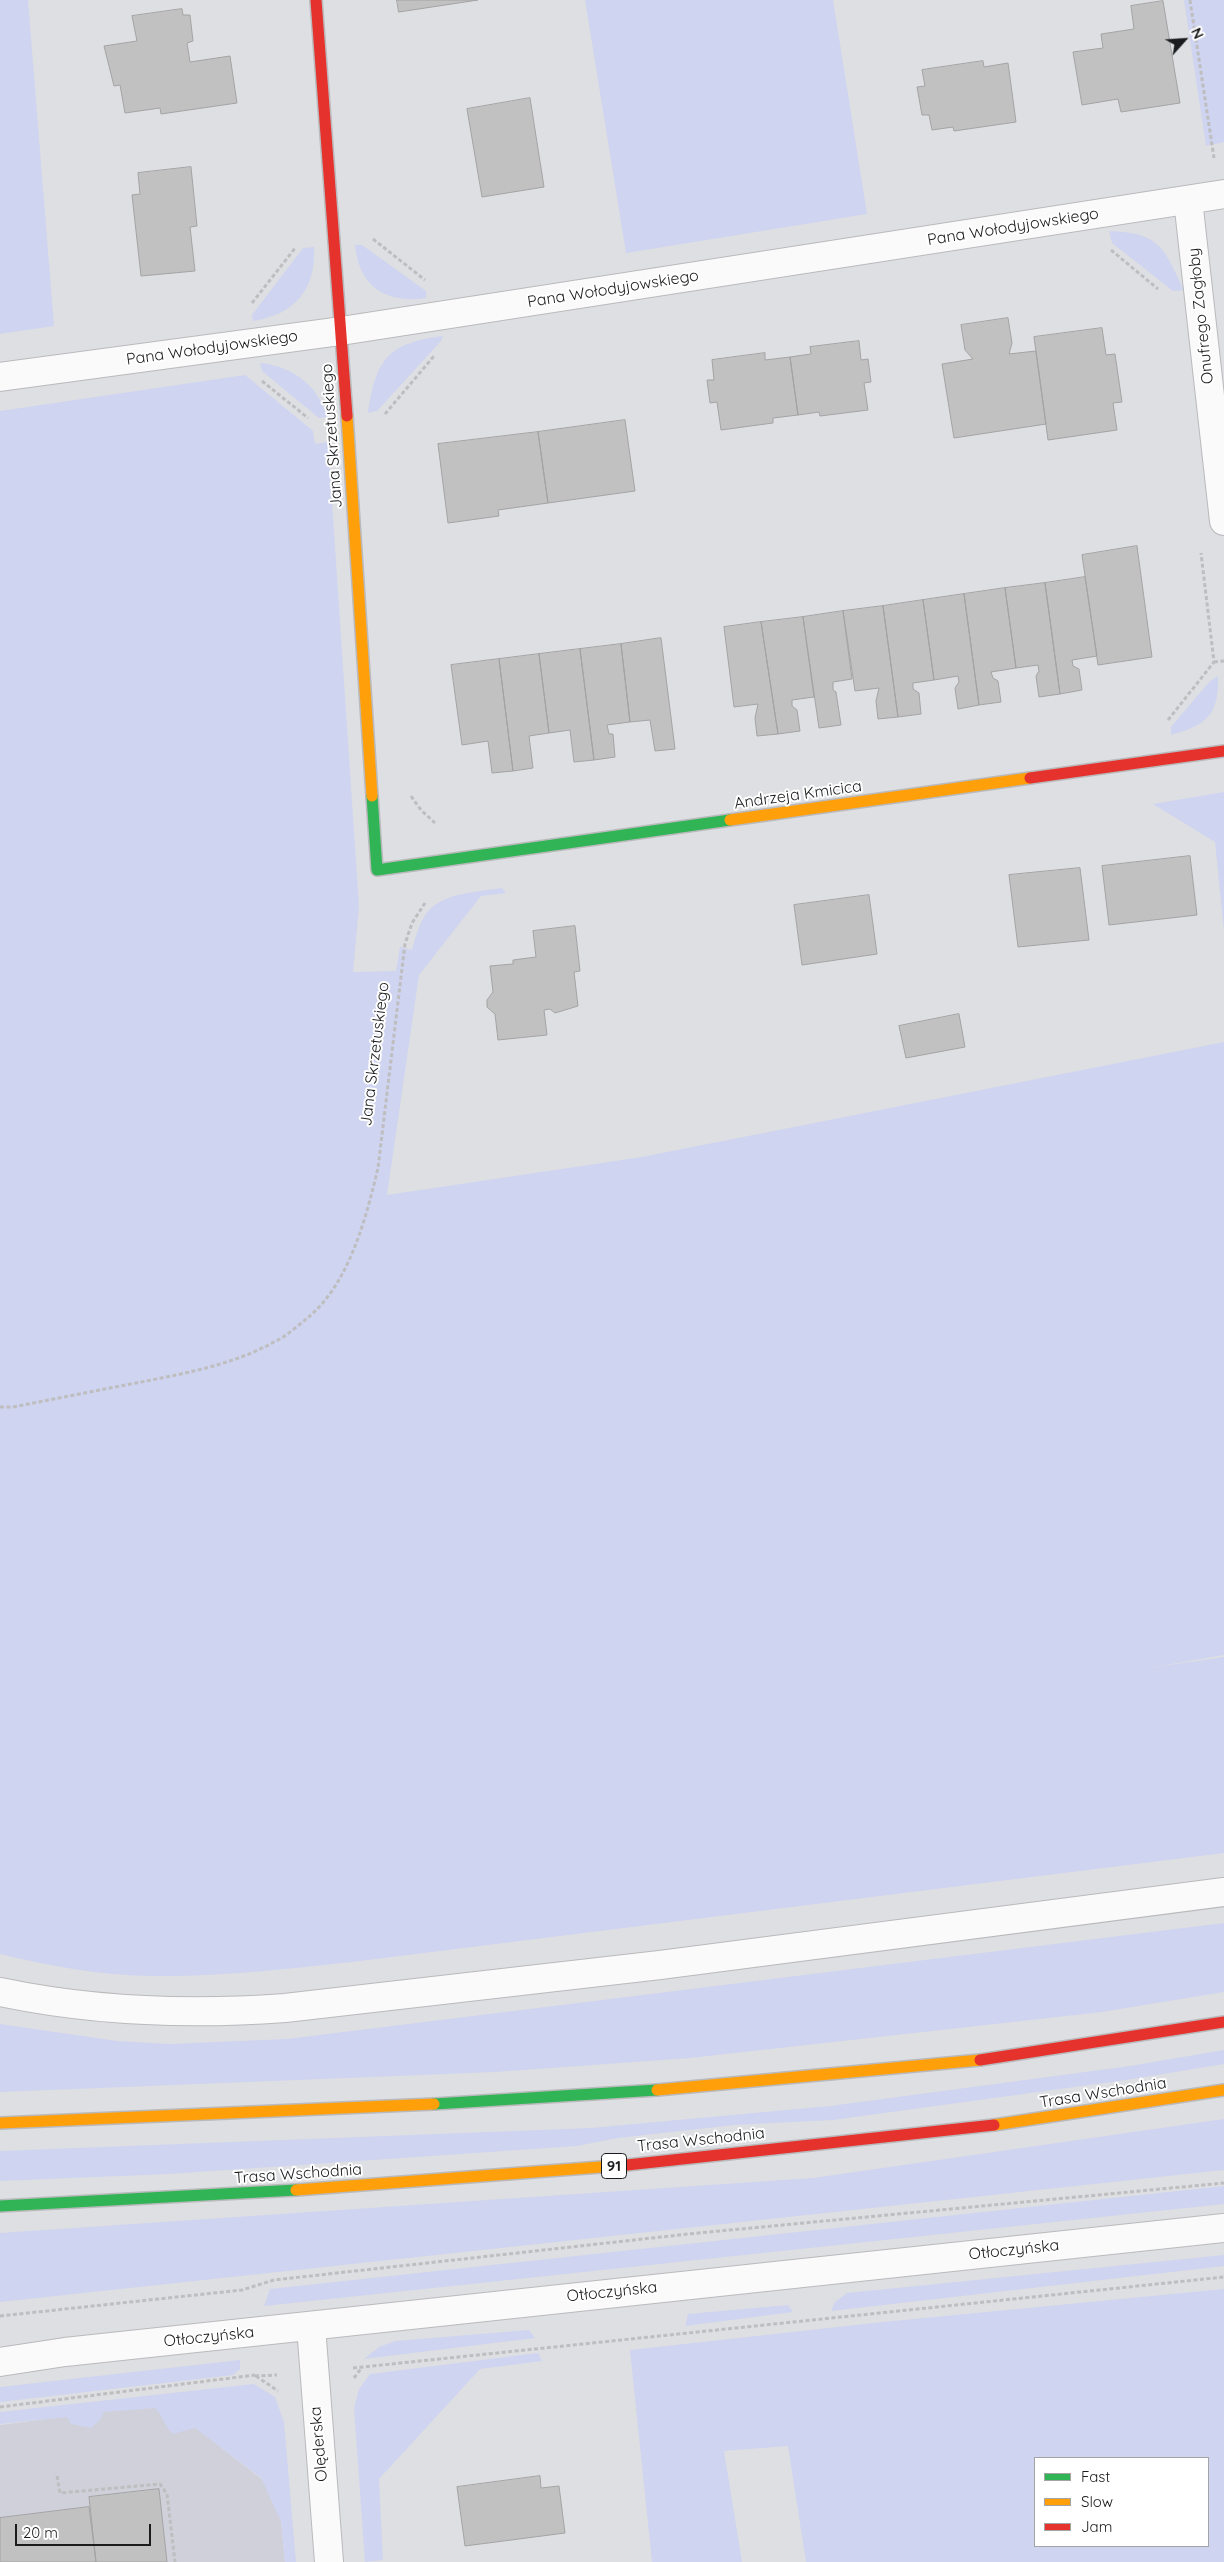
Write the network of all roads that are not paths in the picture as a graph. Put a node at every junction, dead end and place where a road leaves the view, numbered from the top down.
1 (316, 0) edge
2 (1224, 194) edge
3 (1188, 200) junction
4 (341, 331) junction
5 (0, 377) edge
6 (1224, 521) edge
7 (1224, 751) edge
8 (376, 870) joint
9 (1224, 1892) edge
10 (0, 1992) edge
11 (1224, 2022) edge
12 (1224, 2090) edge
13 (0, 2123) edge
14 (0, 2206) edge
15 (1224, 2228) edge
16 (311, 2326) junction
17 (0, 2362) edge
18 (328, 2562) edge

1 - 4 main road, Jana Skrzetuskiego
2 - 3 street, Pana Wołodyjowskiego
3 - 4 street, Pana Wołodyjowskiego
3 - 6 street, Onufrego Zagłoby
4 - 5 street, Pana Wołodyjowskiego
4 - 8 main road, Jana Skrzetuskiego
7 - 8 main road, Andrzeja Kmicica
9 - 10 street
11 - 13 main road
12 - 14 main road, Trasa Wschodnia / 91
15 - 16 street, Otłoczyńska
16 - 17 street, Otłoczyńska
16 - 18 street, Olęderska

